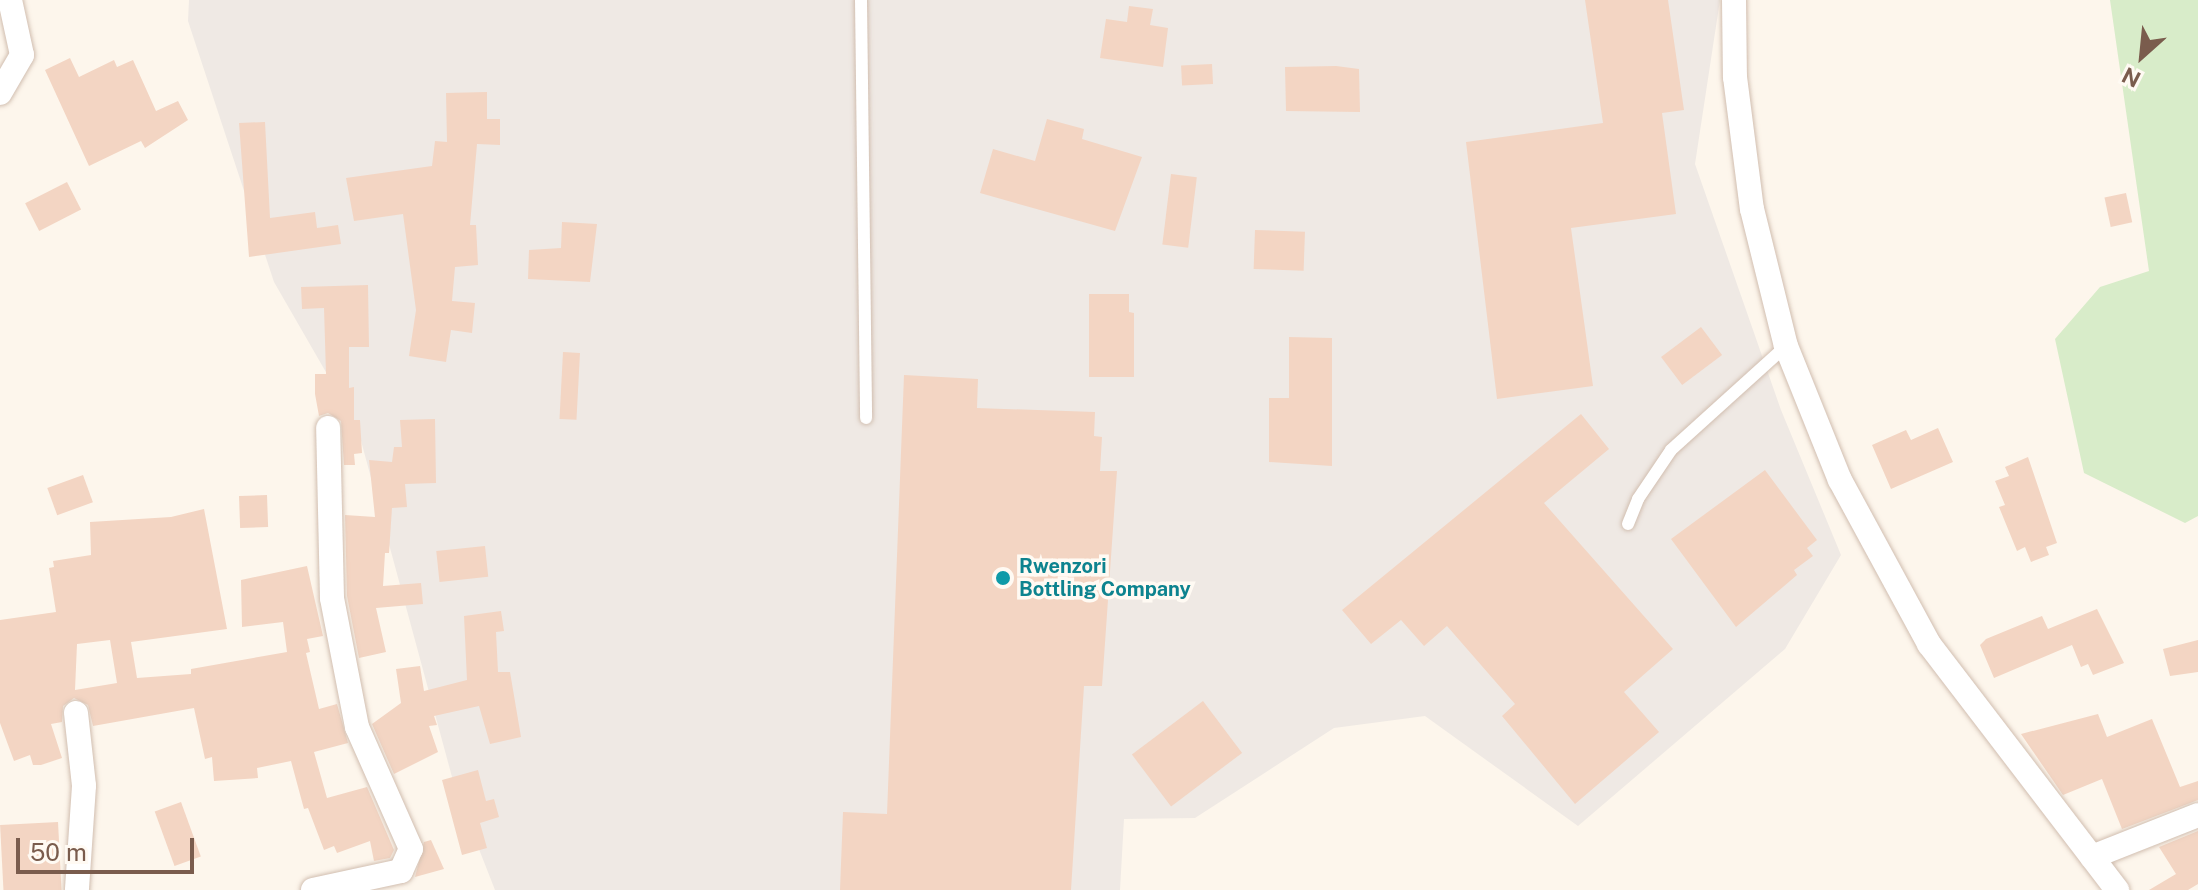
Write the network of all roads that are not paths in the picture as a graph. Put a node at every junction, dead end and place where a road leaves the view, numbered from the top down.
1 (10, 0) edge
2 (861, 0) edge
3 (1734, 0) edge
4 (0, 93) edge
5 (1786, 346) junction
6 (866, 418) dead end
7 (328, 428) dead end
8 (1628, 524) dead end
9 (76, 713) dead end
10 (2198, 815) edge
11 (2092, 857) junction
12 (77, 890) edge
13 (313, 890) edge
14 (2117, 890) edge

1 - 4 street
2 - 6 lane
3 - 5 street
5 - 8 lane
5 - 11 street
7 - 13 street
9 - 12 street
10 - 11 street
11 - 14 street

